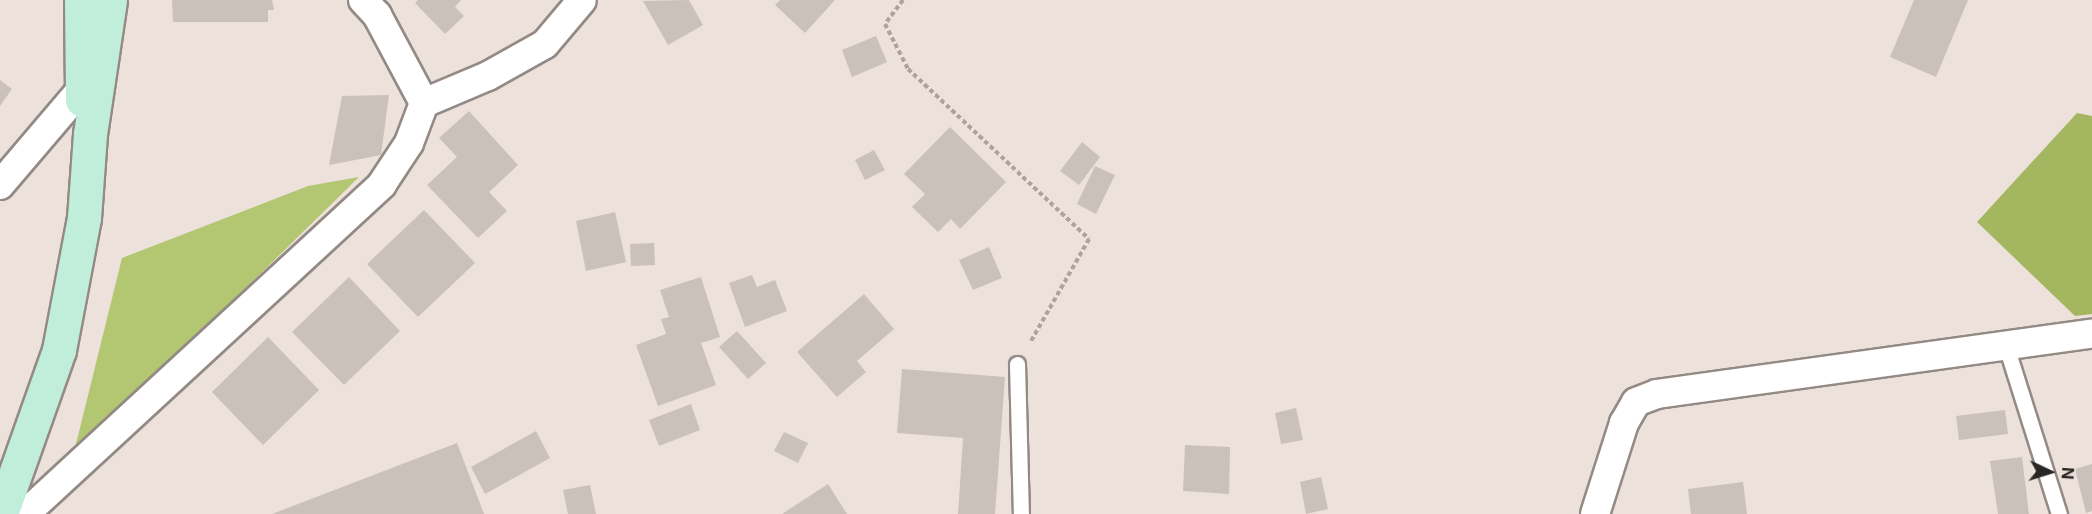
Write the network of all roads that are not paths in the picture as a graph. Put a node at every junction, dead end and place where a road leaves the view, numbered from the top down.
1 (81, 0) edge
2 (110, 0) edge
3 (363, 0) edge
4 (582, 0) edge
5 (80, 91) junction
6 (424, 103) junction
7 (90, 134) junction
8 (0, 185) edge
9 (2092, 334) edge
10 (2006, 346) junction
11 (1017, 364) road end
12 (1, 514) edge
13 (26, 514) edge
14 (1021, 514) edge
15 (1595, 514) edge
16 (2059, 514) edge

1 - 5 main road
2 - 7 main road
3 - 6 street
4 - 6 street
5 - 7 main road
5 - 8 street
6 - 13 street
7 - 12 main road
9 - 10 street
10 - 15 street
10 - 16 lane
11 - 14 lane

